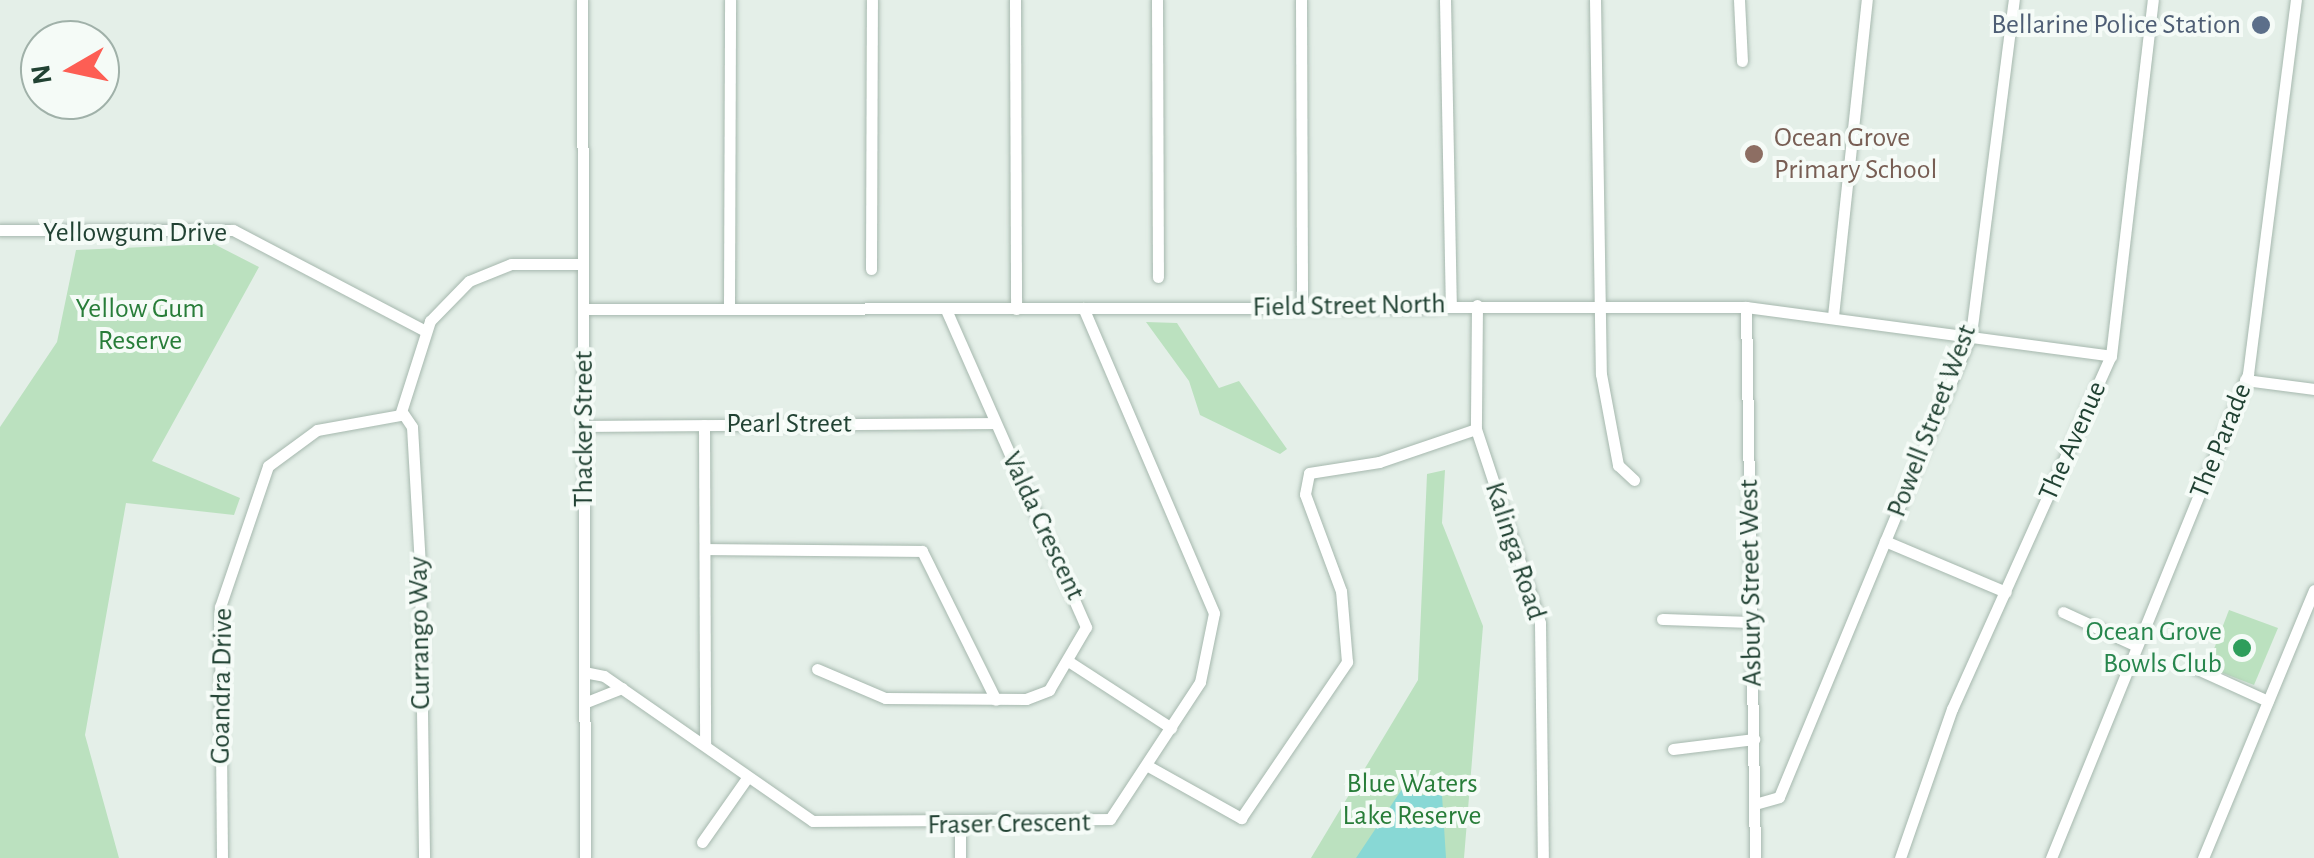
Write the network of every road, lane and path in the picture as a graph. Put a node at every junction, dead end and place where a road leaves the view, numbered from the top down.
1 (582, 0) edge
2 (730, 0) edge
3 (872, 0) edge
4 (1014, 0) edge
5 (1157, 0) edge
6 (1301, 0) edge
7 (1445, 0) edge
8 (1595, 0) edge
9 (1739, 0) edge
10 (1867, 0) edge
11 (2014, 0) edge
12 (2153, 0) edge
13 (2296, 0) edge
14 (1742, 61) dead end
15 (0, 230) edge
16 (583, 264) junction
17 (871, 269) dead end
18 (1158, 277) dead end
19 (1451, 305) junction
20 (1477, 305) junction
21 (1302, 306) junction
22 (1600, 306) junction
23 (1746, 307) junction
24 (729, 308) junction
25 (1084, 308) junction
26 (583, 309) junction
27 (946, 309) junction
28 (1016, 309) junction
29 (1833, 316) junction
30 (425, 331) junction
31 (1971, 334) junction
32 (2112, 356) junction
33 (2246, 380) junction
34 (2314, 389) edge
35 (402, 412) junction
36 (995, 423) junction
37 (704, 424) junction
38 (584, 426) junction
39 (1476, 429) junction
40 (1634, 480) dead end
41 (1885, 541) junction
42 (705, 549) junction
43 (2314, 590) edge
44 (2006, 592) junction
45 (2064, 612) dead end
46 (1662, 620) dead end
47 (1752, 622) junction
48 (2137, 646) junction
49 (1068, 661) junction
50 (2193, 667) dead end
51 (817, 670) dead end
52 (584, 672) junction
53 (622, 688) junction
54 (996, 700) junction
55 (2268, 700) junction
56 (584, 704) junction
57 (1172, 728) junction
58 (1754, 739) junction
59 (705, 743) junction
60 (1673, 748) dead end
61 (1148, 766) junction
62 (748, 778) junction
63 (1755, 804) junction
64 (960, 826) junction
65 (702, 842) dead end
66 (222, 858) edge
67 (424, 858) edge
68 (586, 858) edge
69 (960, 858) edge
70 (1543, 858) edge
71 (1755, 858) edge
72 (1900, 858) edge
73 (2051, 858) edge
74 (2203, 858) edge

1 - 16 street, Thacker Street
2 - 24 street
3 - 17 street
4 - 28 street
5 - 18 street
6 - 21 street
7 - 19 street
8 - 22 street
9 - 14 street
10 - 29 street
11 - 31 street, Powell Street West
12 - 32 street, The Avenue
13 - 33 street, The Parade
15 - 30 street, Yellowgum Drive
16 - 26 street, Thacker Street
16 - 30 street
19 - 20 street, Field Street North
19 - 21 street, Field Street North
20 - 22 street, Field Street North
20 - 39 street, Kalinga Road
21 - 25 street, Field Street North
22 - 23 street, Field Street North
22 - 40 street
23 - 29 street, Field Street North
23 - 47 street, Asbury Street West
24 - 26 street, Field Street North
24 - 27 street, Field Street North
25 - 28 street, Field Street North
25 - 57 street, Fraser Crescent
26 - 38 street, Thacker Street
27 - 28 street, Field Street North
27 - 36 street, Valda Crescent
29 - 31 street, Field Street North
30 - 35 street
31 - 32 street, Field Street North
31 - 41 street, Powell Street West
32 - 44 street, The Avenue
33 - 34 street
33 - 48 street, The Parade
35 - 66 street, Goandra Drive
35 - 67 street, Currango Way
36 - 37 street, Pearl Street
36 - 49 street, Valda Crescent
37 - 38 street, Pearl Street
37 - 42 street
38 - 52 street, Thacker Street
39 - 61 street
39 - 70 street, Kalinga Road
41 - 44 street
41 - 63 street, Powell Street West
42 - 54 street
42 - 59 street
43 - 55 street
44 - 72 street, The Avenue
45 - 48 street
46 - 47 street
47 - 58 street, Asbury Street West
48 - 73 street, The Parade
49 - 54 street, Valda Crescent
49 - 57 street
50 - 55 street
51 - 54 street, Valda Crescent
52 - 53 street, Fraser Crescent
52 - 56 street, Thacker Street
53 - 56 street
53 - 59 street, Fraser Crescent
55 - 74 street
56 - 68 street, Thacker Street
57 - 61 street, Fraser Crescent
58 - 60 street
58 - 63 street, Asbury Street West
59 - 62 street, Fraser Crescent
61 - 64 street, Fraser Crescent
62 - 64 street, Fraser Crescent
62 - 65 street
63 - 71 street, Asbury Street West
64 - 69 street

